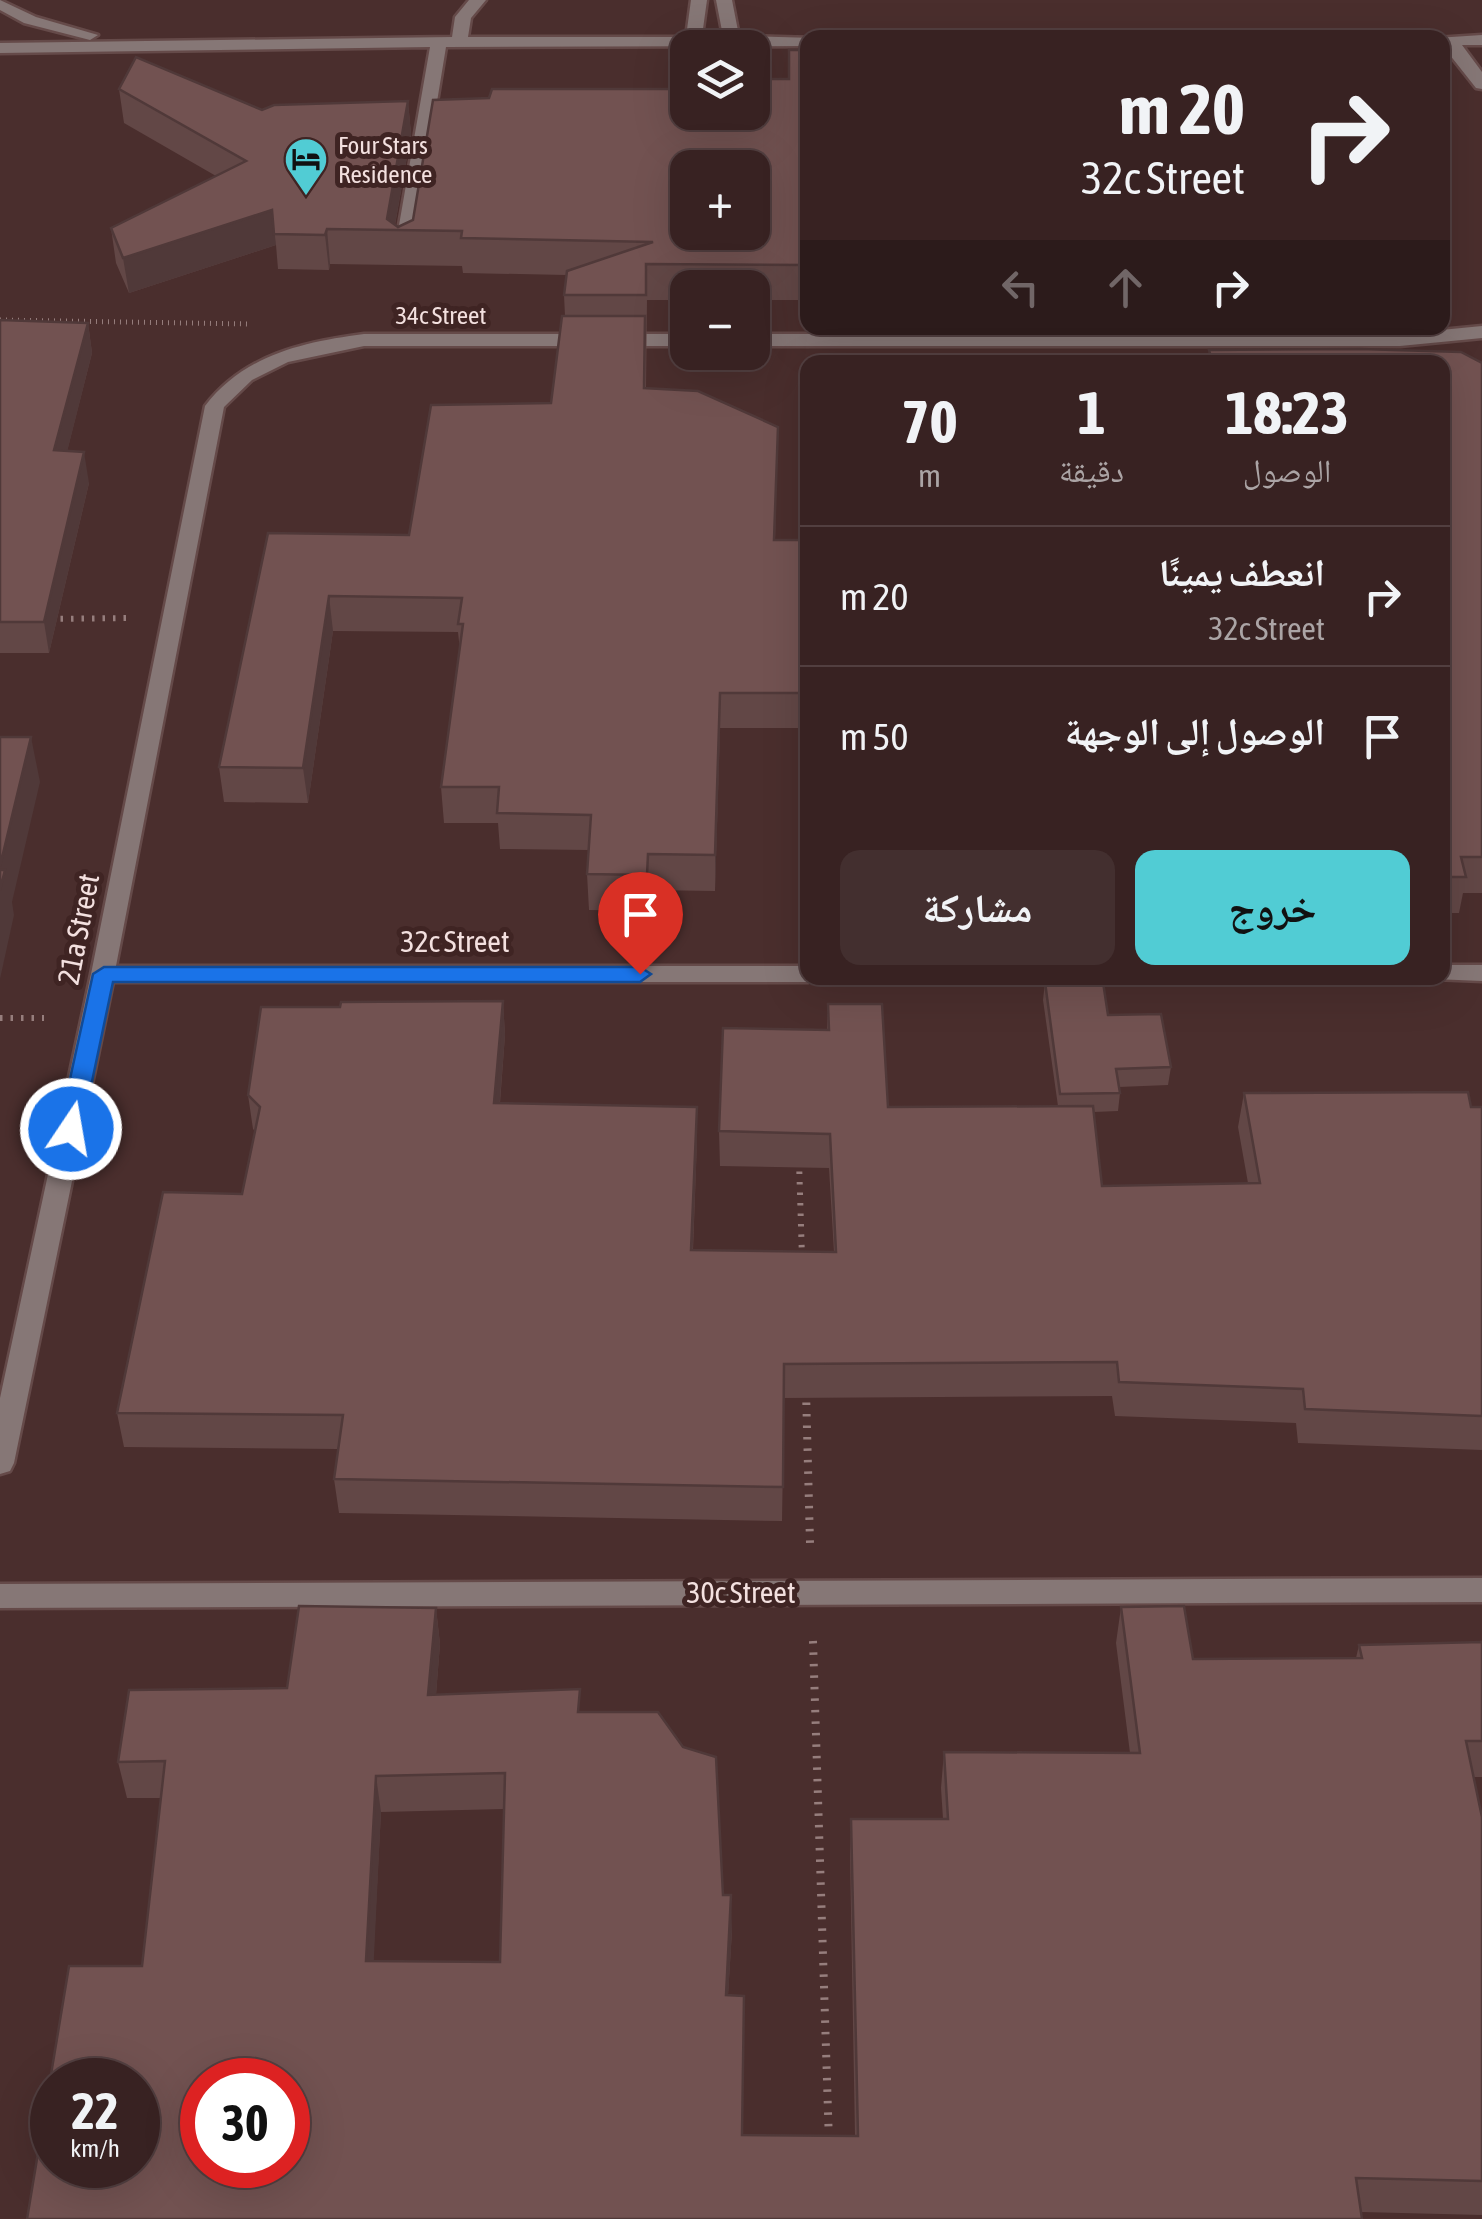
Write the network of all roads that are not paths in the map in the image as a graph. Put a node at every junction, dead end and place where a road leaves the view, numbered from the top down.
1 (478, 0) edge
2 (699, 0) edge
3 (724, 0) edge
4 (0, 3) edge
5 (695, 30) edge
6 (730, 30) edge
7 (1450, 40) edge
8 (1482, 40) edge
9 (770, 41) edge
10 (800, 41) edge
11 (440, 42) junction
12 (459, 42) junction
13 (670, 42) edge
14 (165, 43) junction
15 (1450, 45) edge
16 (0, 48) edge
17 (1482, 84) edge
18 (403, 254) edge
19 (1482, 332) edge
20 (670, 340) edge
21 (770, 340) edge
22 (946, 340) junction
23 (1400, 340) junction
24 (1482, 350) edge
25 (947, 355) edge
26 (215, 406) joint
27 (1450, 973) edge
28 (1482, 973) edge
29 (104, 974) junction
30 (800, 974) edge
31 (0, 1463) edge
32 (1482, 1590) edge
33 (0, 1596) edge

1 - 12 street
2 - 5 street
3 - 6 street
4 - 14 street
7 - 8 street
9 - 10 street
11 - 12 street
11 - 14 street
11 - 18 street
12 - 13 street
14 - 16 street
15 - 17 street
19 - 23 street
20 - 26 street, 34c Street
21 - 22 street
22 - 23 street
22 - 25 street
23 - 24 street
26 - 29 street, 21a Street
27 - 28 street
29 - 30 street, 32c Street
29 - 31 street, 21a Street
32 - 33 street, 30c Street

